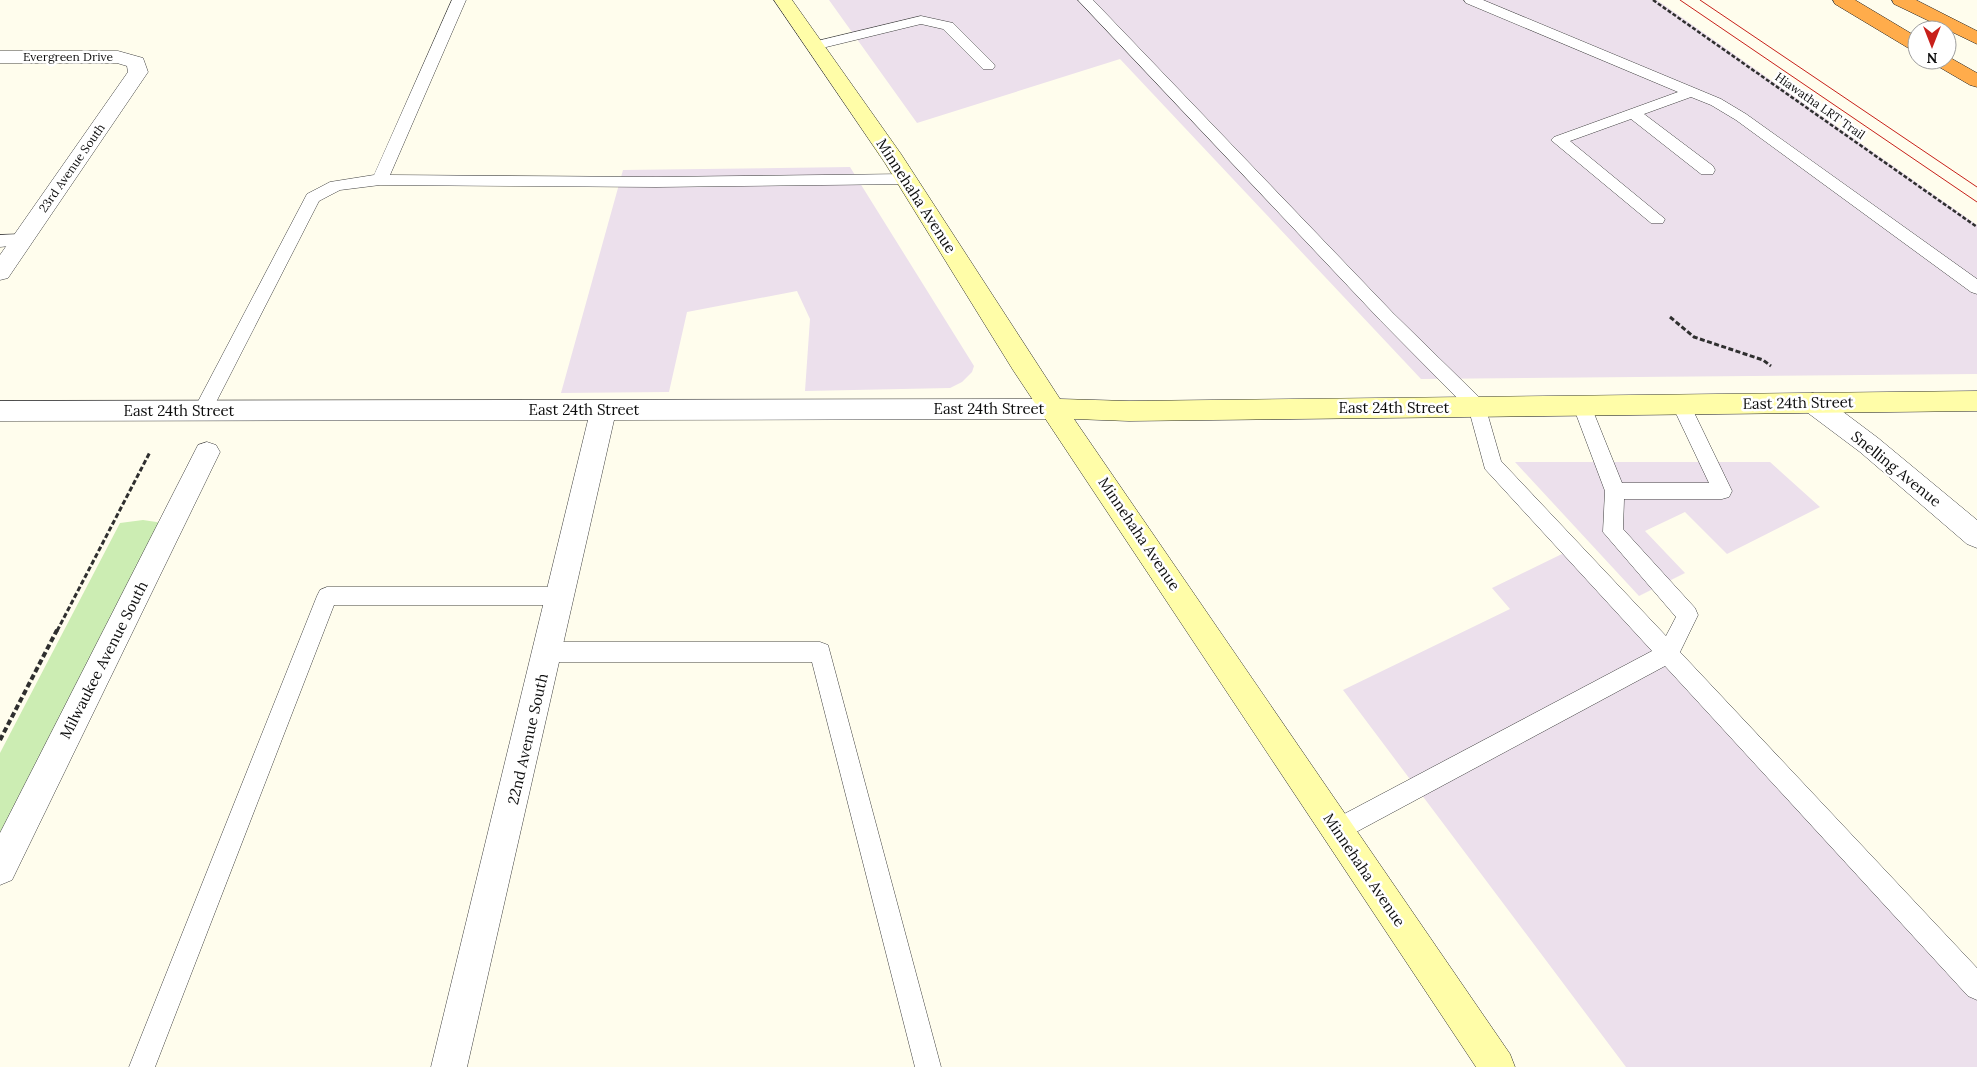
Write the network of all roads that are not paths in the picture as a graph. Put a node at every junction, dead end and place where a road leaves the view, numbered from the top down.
1 (459, 0) edge
2 (782, 0) edge
3 (1085, 0) edge
4 (1471, 0) edge
5 (1842, 0) edge
6 (1901, 0) edge
7 (1977, 38) edge
8 (1907, 40) edge
9 (814, 46) junction
10 (0, 57) edge
11 (136, 62) joint
12 (988, 66) dead end
13 (1957, 69) edge
14 (1977, 81) edge
15 (1691, 92) junction
16 (1632, 113) junction
17 (1707, 170) dead end
18 (906, 179) junction
19 (380, 180) junction
20 (1657, 219) dead end
21 (22, 240) junction
22 (0, 241) edge
23 (0, 272) edge
24 (1977, 288) edge
25 (1977, 401) edge
26 (1814, 404) junction
27 (1682, 405) junction
28 (1582, 406) junction
29 (1477, 407) junction
30 (1054, 409) junction
31 (603, 410) junction
32 (0, 411) edge
33 (202, 411) junction
34 (207, 452) dead end
35 (1615, 491) junction
36 (1977, 536) edge
37 (561, 596) junction
38 (548, 652) junction
39 (1668, 653) junction
40 (1337, 830) junction
41 (0, 868) edge
42 (1977, 987) edge
43 (142, 1067) edge
44 (449, 1067) edge
45 (928, 1067) edge
46 (1497, 1067) edge

1 - 19 lane
2 - 9 main road, Minnehaha Avenue
3 - 29 lane
4 - 15 lane
5 - 8 highway
6 - 7 highway
9 - 12 lane
9 - 18 main road, Minnehaha Avenue
10 - 11 street, Evergreen Drive
11 - 21 street, 23rd Avenue South
13 - 14 highway
15 - 16 lane
15 - 24 lane
16 - 17 lane
16 - 20 lane
18 - 19 lane
18 - 30 main road, Minnehaha Avenue
19 - 33 lane
21 - 22 lane
21 - 23 street, 23rd Avenue South
25 - 26 main road, East 24th Street
26 - 27 main road, East 24th Street
26 - 36 street, Snelling Avenue
27 - 28 main road, East 24th Street
27 - 35 lane
28 - 29 main road, East 24th Street
28 - 35 lane
29 - 30 main road, East 24th Street
29 - 39 lane
30 - 31 street, East 24th Street
30 - 40 main road, Minnehaha Avenue
31 - 33 street, East 24th Street
31 - 37 street, 22nd Avenue South
32 - 33 street, East 24th Street
34 - 41 street, Milwaukee Avenue South
35 - 39 lane
37 - 38 street, 22nd Avenue South
37 - 43 lane
38 - 44 street, 22nd Avenue South
38 - 45 lane
39 - 40 lane
39 - 42 lane
40 - 46 main road, Minnehaha Avenue

